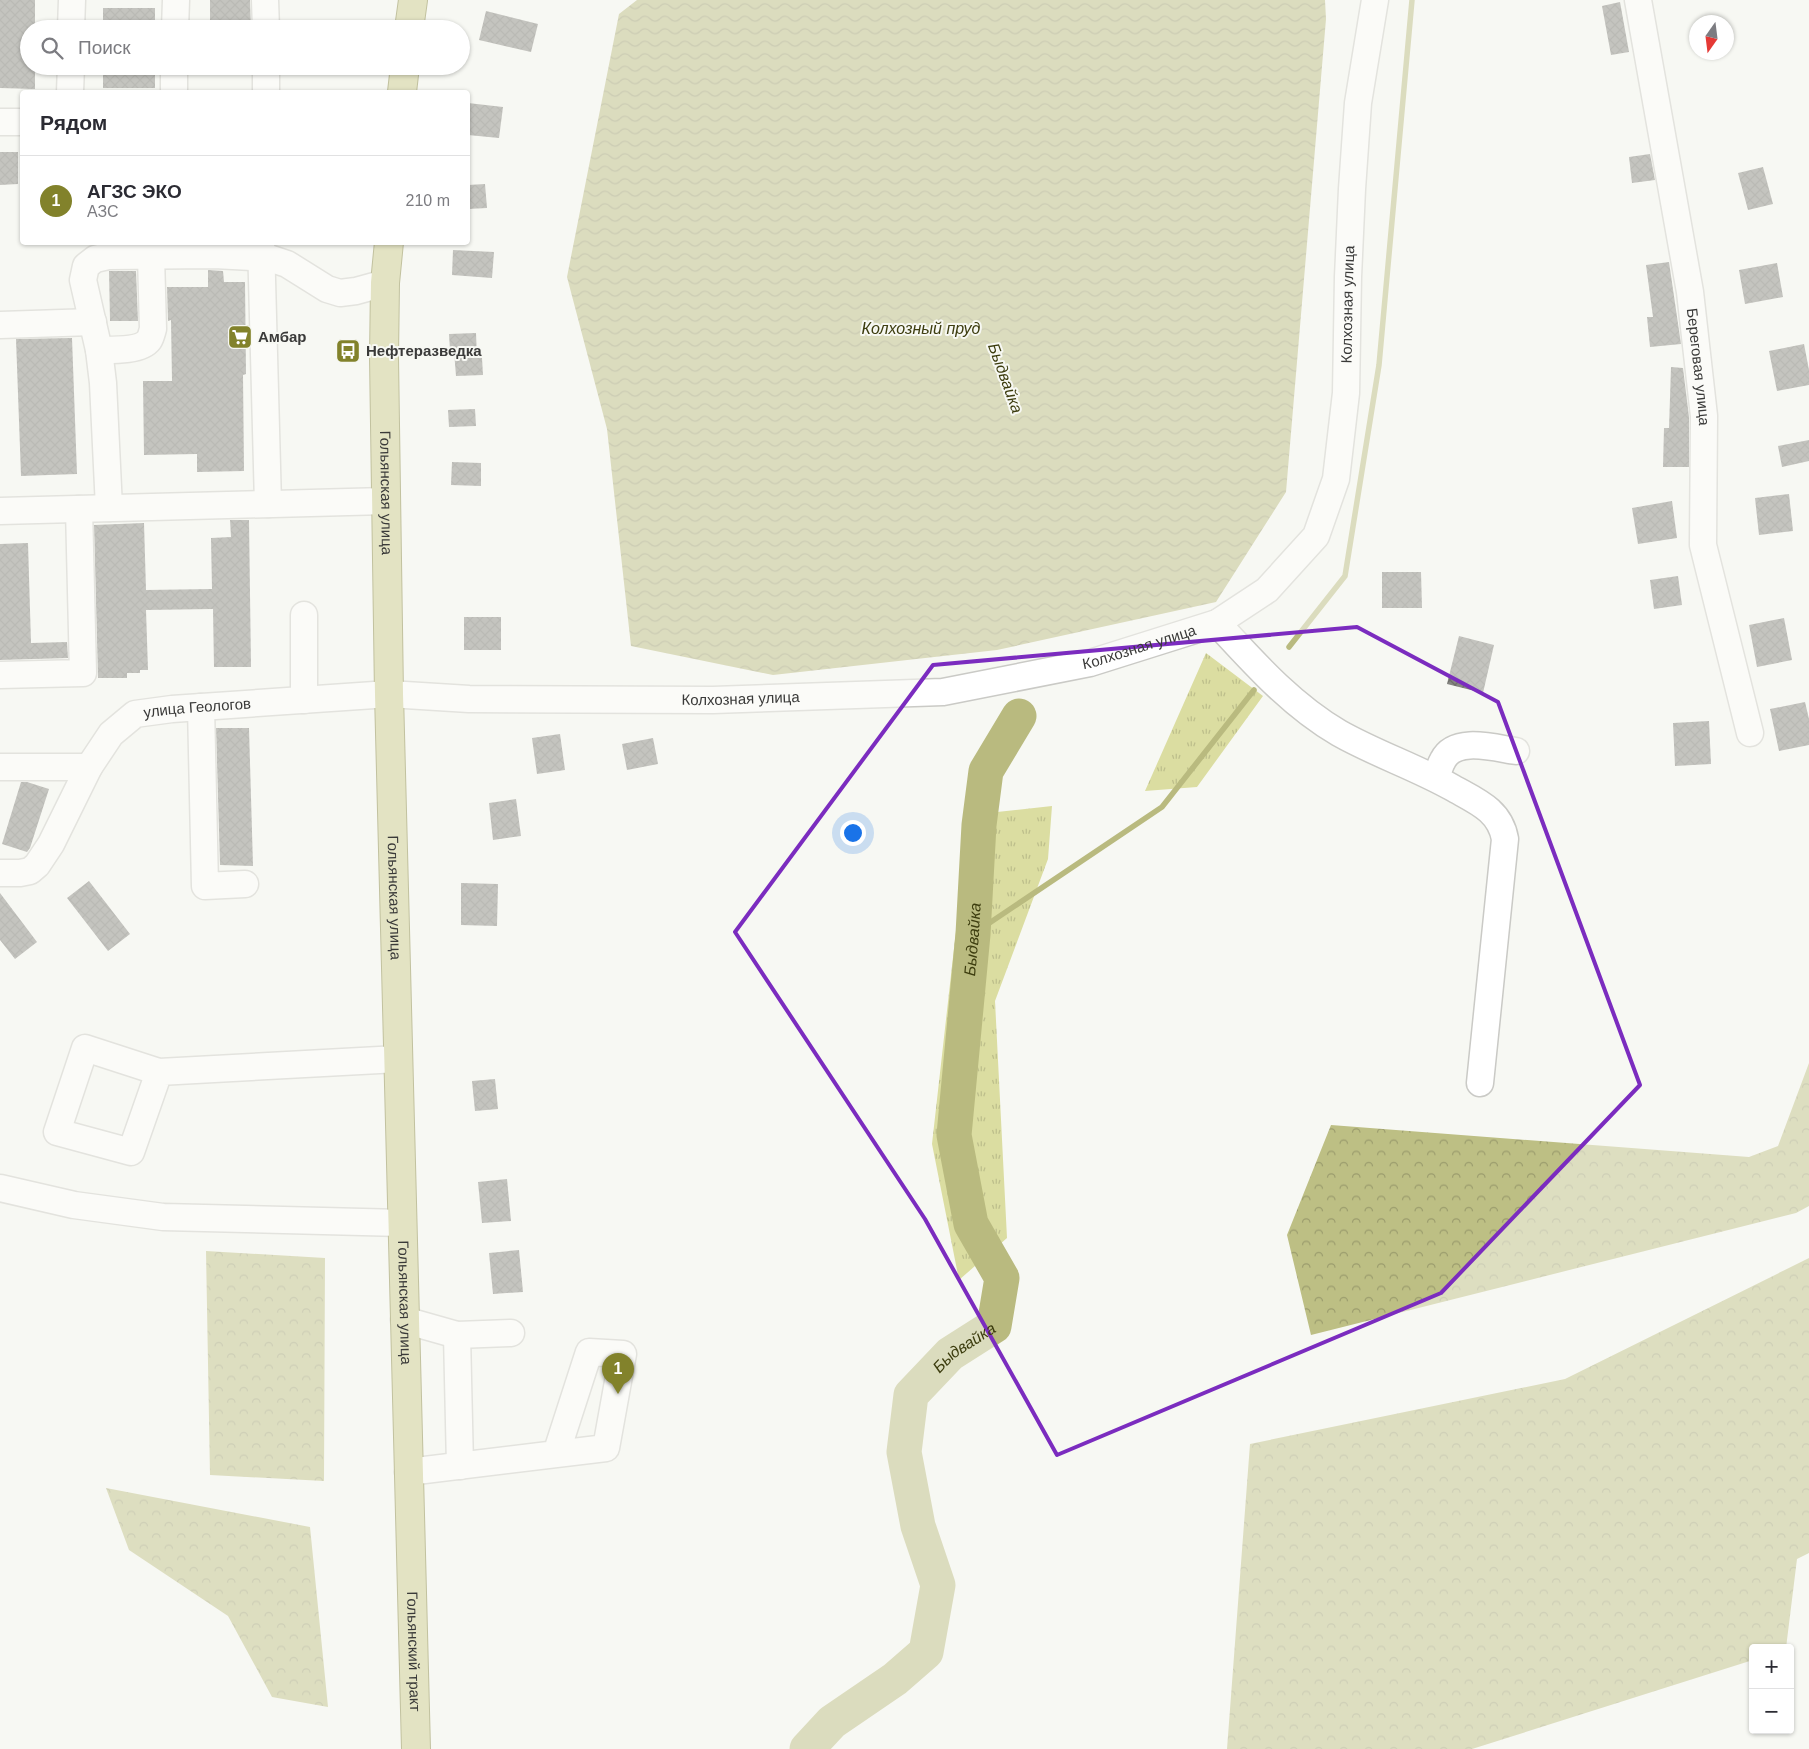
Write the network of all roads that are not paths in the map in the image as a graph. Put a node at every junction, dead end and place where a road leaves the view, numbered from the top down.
1 (72, 0) edge
2 (176, 0) edge
3 (265, 0) edge
4 (414, 0) edge
5 (1375, 0) edge
6 (1638, 0) edge
7 (71, 20) edge
8 (175, 20) edge
9 (266, 20) edge
10 (411, 20) edge
11 (71, 75) edge
12 (174, 75) edge
13 (266, 75) edge
14 (404, 75) edge
15 (70, 90) edge
16 (174, 90) edge
17 (266, 90) edge
18 (402, 90) edge
19 (0, 122) edge
20 (20, 122) edge
21 (389, 245) edge
22 (261, 250) edge
23 (151, 256) junction
24 (385, 283) junction
25 (93, 322) junction
26 (0, 325) edge
27 (99, 350) junction
28 (386, 501) junction
29 (268, 504) junction
30 (109, 508) junction
31 (79, 509) junction
32 (0, 511) edge
33 (304, 615) dead end
34 (1218, 623) junction
35 (0, 675) edge
36 (389, 694) junction
37 (304, 700) junction
38 (201, 707) junction
39 (1750, 733) dead end
40 (1516, 751) dead end
41 (89, 767) junction
42 (1, 771) edge
43 (1436, 778) junction
44 (0, 872) edge
45 (245, 884) dead end
46 (398, 1059) junction
47 (159, 1072) dead end
48 (1480, 1083) dead end
49 (0, 1188) edge
50 (402, 1223) junction
51 (404, 1320) junction
52 (511, 1333) dead end
53 (456, 1335) junction
54 (556, 1454) dead end
55 (460, 1466) junction
56 (408, 1472) junction
57 (410, 1554) joint
58 (416, 1749) edge

1 - 7 street
2 - 8 street
3 - 9 street
4 - 10 main road
5 - 34 street, Колхозная улица
6 - 39 street, Береговая улица
11 - 15 street
12 - 16 street
13 - 17 street
14 - 18 main road
19 - 20 street
21 - 24 main road, Гольянская улица
22 - 23 street
22 - 24 street
22 - 29 street
23 - 25 street
23 - 27 street
24 - 28 main road, Гольянская улица
25 - 26 street
25 - 27 street
27 - 30 street
28 - 29 street
28 - 36 main road, Гольянская улица
29 - 30 street
30 - 31 street
31 - 32 street
31 - 35 street
33 - 37 street
34 - 36 street, Колхозная улица
34 - 43 street
36 - 37 street, улица Геологов
36 - 46 main road, Гольянская улица
37 - 38 street, улица Геологов
38 - 41 street, улица Геологов
38 - 45 street
40 - 43 street
41 - 42 street
41 - 44 street, улица Геологов
43 - 48 street
46 - 47 street
46 - 50 main road, Гольянская улица
49 - 50 street
50 - 51 main road, Гольянская улица
51 - 53 street
51 - 56 main road, Гольянская улица
52 - 53 street
53 - 55 street
54 - 55 street
55 - 56 street
56 - 57 main road, Гольянская улица
57 - 58 main road, Гольянский тракт

